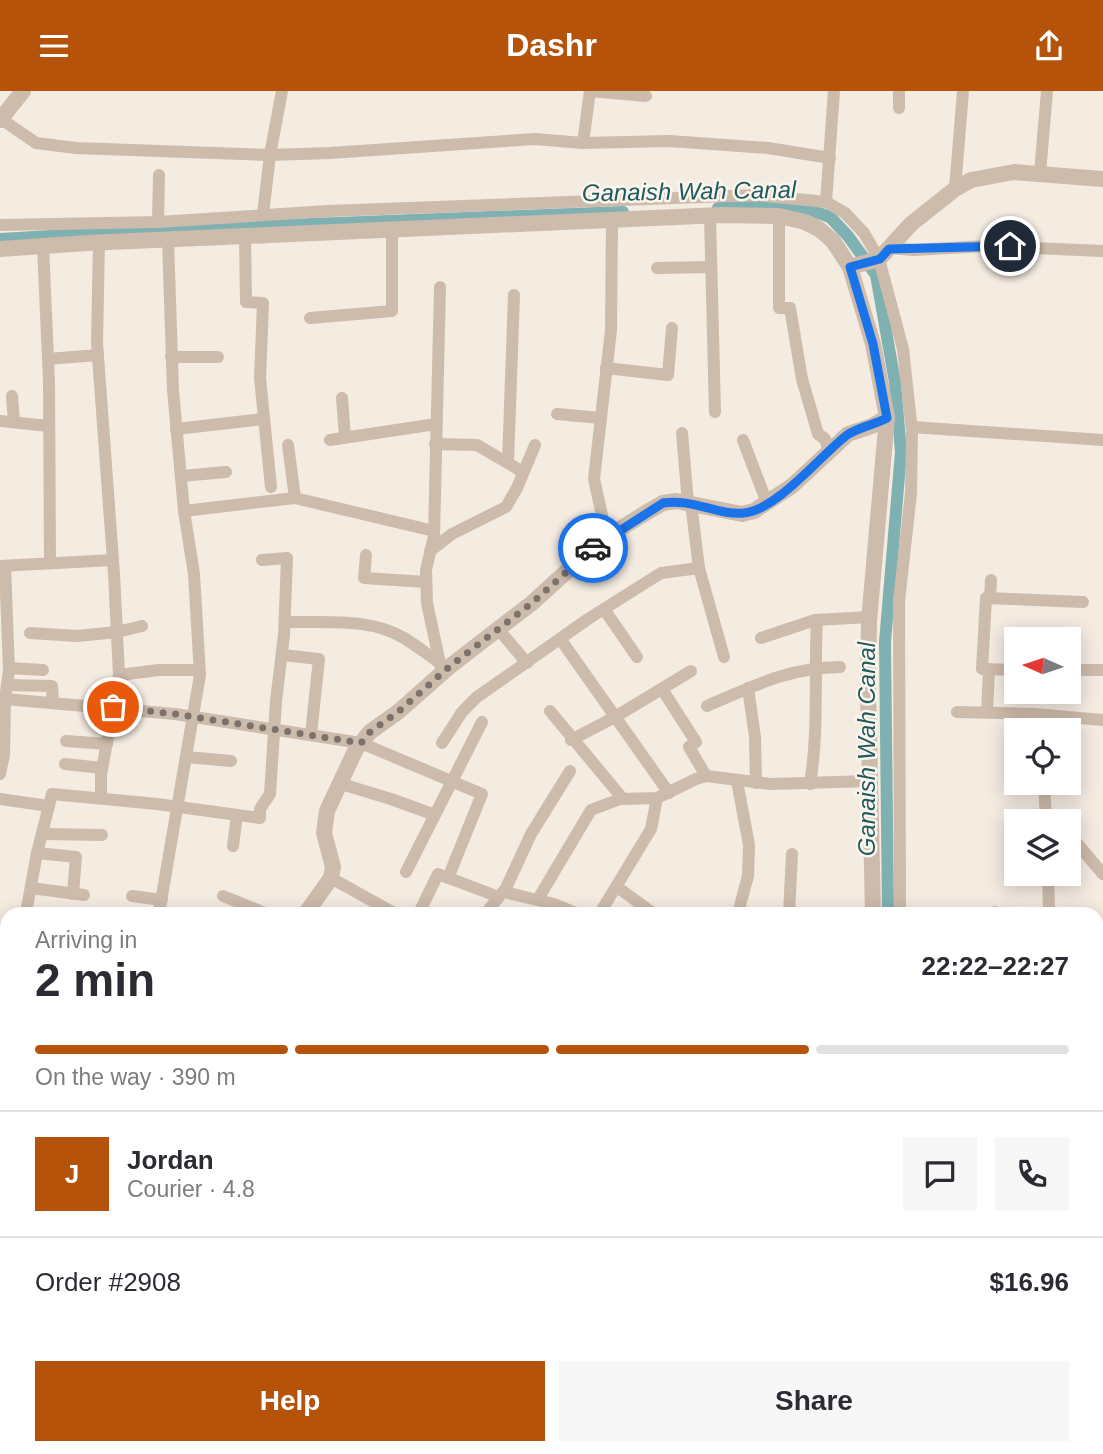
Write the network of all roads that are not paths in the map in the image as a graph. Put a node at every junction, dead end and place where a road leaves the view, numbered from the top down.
1 (23, 91) edge
2 (282, 91) edge
3 (590, 91) edge
4 (834, 91) edge
5 (899, 91) edge
6 (963, 91) edge
7 (1046, 91) edge
8 (611, 92) edge
9 (646, 96) dead end
10 (899, 108) dead end
11 (0, 120) edge
12 (583, 143) junction
13 (270, 155) junction
14 (830, 158) junction
15 (1040, 173) junction
16 (159, 175) dead end
17 (1103, 179) edge
18 (955, 189) junction
19 (826, 202) junction
20 (263, 214) junction
21 (710, 216) junction
22 (779, 216) junction
23 (612, 220) junction
24 (158, 222) junction
25 (0, 225) edge
26 (392, 229) junction
27 (245, 237) junction
28 (168, 240) junction
29 (99, 243) junction
30 (43, 246) junction
31 (0, 249) edge
32 (1103, 251) edge
33 (881, 256) junction
34 (710, 267) junction
35 (850, 267) junction
36 (657, 268) dead end
37 (440, 287) dead end
38 (514, 295) dead end
39 (310, 318) dead end
40 (672, 328) dead end
41 (98, 355) junction
42 (171, 357) junction
43 (218, 357) dead end
44 (48, 359) junction
45 (606, 368) junction
46 (12, 396) dead end
47 (342, 398) dead end
48 (715, 412) dead end
49 (557, 414) dead end
50 (600, 418) junction
51 (887, 418) junction
52 (264, 419) junction
53 (0, 421) edge
54 (14, 422) junction
55 (436, 424) junction
56 (49, 426) junction
57 (912, 427) junction
58 (176, 429) junction
59 (682, 433) dead end
60 (345, 437) junction
61 (330, 439) dead end
62 (743, 440) dead end
63 (1103, 440) edge
64 (435, 444) junction
65 (288, 445) dead end
66 (535, 445) dead end
67 (829, 452) junction
68 (508, 461) junction
69 (290, 463) junction
70 (269, 468) junction
71 (226, 472) dead end
72 (523, 472) junction
73 (181, 476) junction
74 (271, 487) dead end
75 (295, 498) junction
76 (690, 503) junction
77 (766, 503) junction
78 (184, 511) junction
79 (434, 531) junction
80 (607, 538) junction
81 (430, 551) junction
82 (366, 555) dead end
83 (113, 560) junction
84 (262, 560) dead end
85 (50, 563) junction
86 (2, 566) edge
87 (699, 568) junction
88 (991, 580) dead end
89 (426, 582) junction
90 (990, 599) junction
91 (1083, 602) dead end
92 (604, 609) junction
93 (870, 617) junction
94 (817, 620) junction
95 (285, 622) junction
96 (3, 625) edge
97 (142, 626) dead end
98 (499, 630) junction
99 (117, 632) junction
100 (30, 633) dead end
101 (761, 638) dead end
102 (561, 640) junction
103 (282, 655) junction
104 (637, 657) dead end
105 (724, 657) dead end
106 (527, 663) junction
107 (814, 667) junction
108 (839, 667) dead end
109 (441, 668) junction
110 (989, 669) junction
111 (43, 670) dead end
112 (199, 670) junction
113 (1004, 670) edge
114 (1082, 670) edge
115 (1103, 670) edge
116 (691, 671) dead end
117 (119, 675) junction
118 (6, 678) edge
119 (748, 688) junction
120 (662, 689) junction
121 (5, 699) junction
122 (53, 703) junction
123 (707, 706) dead end
124 (113, 707) junction
125 (550, 711) dead end
126 (957, 712) dead end
127 (987, 712) junction
128 (1035, 714) junction
129 (615, 717) junction
130 (192, 718) junction
131 (1036, 718) edge
132 (1103, 720) edge
133 (482, 722) dead end
134 (274, 729) junction
135 (311, 734) junction
136 (572, 740) junction
137 (66, 741) dead end
138 (361, 743) junction
139 (107, 744) junction
140 (471, 744) junction
141 (186, 757) junction
142 (231, 761) dead end
143 (65, 764) dead end
144 (103, 768) junction
145 (0, 770) edge
146 (570, 771) dead end
147 (706, 776) junction
148 (737, 781) junction
149 (451, 782) junction
150 (870, 782) junction
151 (338, 783) junction
152 (756, 783) junction
153 (810, 784) junction
154 (663, 796) junction
155 (101, 798) junction
156 (0, 799) edge
157 (623, 799) junction
158 (49, 806) junction
159 (179, 807) junction
160 (237, 815) junction
161 (435, 815) junction
162 (43, 834) junction
163 (102, 835) dead end
164 (233, 846) dead end
165 (1081, 848) edge
166 (37, 853) junction
167 (792, 853) dead end
168 (406, 872) dead end
169 (1103, 874) edge
170 (448, 878) junction
171 (331, 879) junction
172 (1048, 886) edge
173 (617, 887) junction
174 (31, 888) junction
175 (501, 895) junction
176 (132, 896) dead end
177 (223, 896) dead end
178 (538, 899) junction
179 (162, 900) junction
180 (27, 907) edge
181 (160, 907) edge
182 (250, 907) edge
183 (310, 907) edge
184 (381, 907) edge
185 (422, 907) edge
186 (492, 907) edge
187 (553, 907) edge
188 (604, 907) edge
189 (645, 907) edge
190 (740, 907) edge
191 (789, 907) edge
192 (873, 907) edge
193 (900, 907) edge
194 (1049, 907) edge

1 - 11 street
2 - 13 street
3 - 8 street
3 - 12 street
4 - 14 street
5 - 10 street
6 - 18 street
7 - 15 street
8 - 9 street
11 - 13 street
12 - 13 street
12 - 14 street
13 - 20 street
14 - 19 street
15 - 17 street
15 - 18 street
16 - 24 street
18 - 33 street
19 - 20 street
19 - 33 street
20 - 24 street
21 - 22 street
21 - 23 street
21 - 34 street
22 - 35 street
22 - 67 street
23 - 26 street
23 - 45 street
24 - 25 street
26 - 27 street
26 - 39 street
27 - 28 street
27 - 52 street
28 - 29 street
28 - 42 street
29 - 30 street
29 - 41 street
30 - 31 street
30 - 44 street
32 - 33 street
33 - 35 street
33 - 57 street
34 - 36 street
34 - 48 street
35 - 51 street
37 - 55 street
38 - 68 street
40 - 45 street
41 - 44 street
41 - 83 street
42 - 43 street
42 - 58 street
44 - 56 street
45 - 50 street
46 - 54 street
47 - 60 street
49 - 50 street
50 - 80 street
51 - 67 street
51 - 93 street
52 - 58 street
52 - 70 street
53 - 54 street
54 - 56 street
55 - 60 street
55 - 64 street
56 - 85 street
57 - 63 street
57 - 193 street
58 - 73 street
59 - 76 street
60 - 61 street
62 - 77 street
64 - 68 street
64 - 79 street
65 - 69 street
66 - 72 street
67 - 77 street
68 - 72 street
69 - 70 street
69 - 75 street
70 - 74 street
71 - 73 street
72 - 81 street
73 - 78 street
75 - 78 street
75 - 79 street
76 - 77 street
76 - 80 street
76 - 87 street
78 - 112 street
79 - 81 street
80 - 98 street
81 - 89 street
82 - 89 street
83 - 85 street
83 - 99 street
84 - 95 street
85 - 86 street
86 - 96 street
87 - 92 street
87 - 105 street
88 - 90 street
89 - 109 street
90 - 91 street
90 - 110 street
92 - 102 street
92 - 104 street
93 - 94 street
93 - 150 street
94 - 101 street
94 - 107 street
95 - 103 street
95 - 109 street
96 - 118 street
97 - 99 street
98 - 106 street
98 - 109 street
99 - 100 street
99 - 117 street
102 - 106 street
102 - 129 street
103 - 134 street
103 - 135 street
106 - 140 street
107 - 108 street
107 - 119 street
107 - 153 street
109 - 138 street
110 - 113 street
110 - 127 street
111 - 118 street
112 - 117 street
112 - 130 street
114 - 115 street
116 - 120 street
117 - 124 street
118 - 121 street
118 - 122 street
119 - 123 street
119 - 152 street
120 - 129 street
120 - 147 street
121 - 122 street
121 - 145 street
122 - 124 street
124 - 130 street
124 - 139 street
125 - 136 street
126 - 127 street
127 - 128 street
128 - 131 street
128 - 132 street
129 - 136 street
129 - 154 street
130 - 134 street
130 - 141 street
133 - 140 street
134 - 135 street
134 - 160 street
135 - 138 street
136 - 157 street
137 - 139 street
138 - 149 street
138 - 151 street
139 - 144 street
140 - 149 street
141 - 142 street
141 - 159 street
143 - 144 street
144 - 155 street
146 - 175 street
147 - 148 street
147 - 154 street
148 - 152 street
148 - 190 street
149 - 161 street
149 - 170 street
150 - 153 street
150 - 192 street
151 - 161 street
151 - 171 street
152 - 153 street
154 - 157 street
154 - 173 street
155 - 158 street
155 - 159 street
156 - 158 street
157 - 178 street
158 - 162 street
159 - 160 street
159 - 179 street
160 - 164 street
161 - 168 street
162 - 163 street
162 - 166 street
165 - 169 street
166 - 174 street
166 - 174 street
167 - 191 street
170 - 175 street
170 - 185 street
171 - 183 street
171 - 184 street
172 - 194 street
173 - 188 street
173 - 189 street
174 - 180 street
175 - 178 street
175 - 186 street
176 - 179 street
177 - 182 street
178 - 187 street
179 - 181 street

